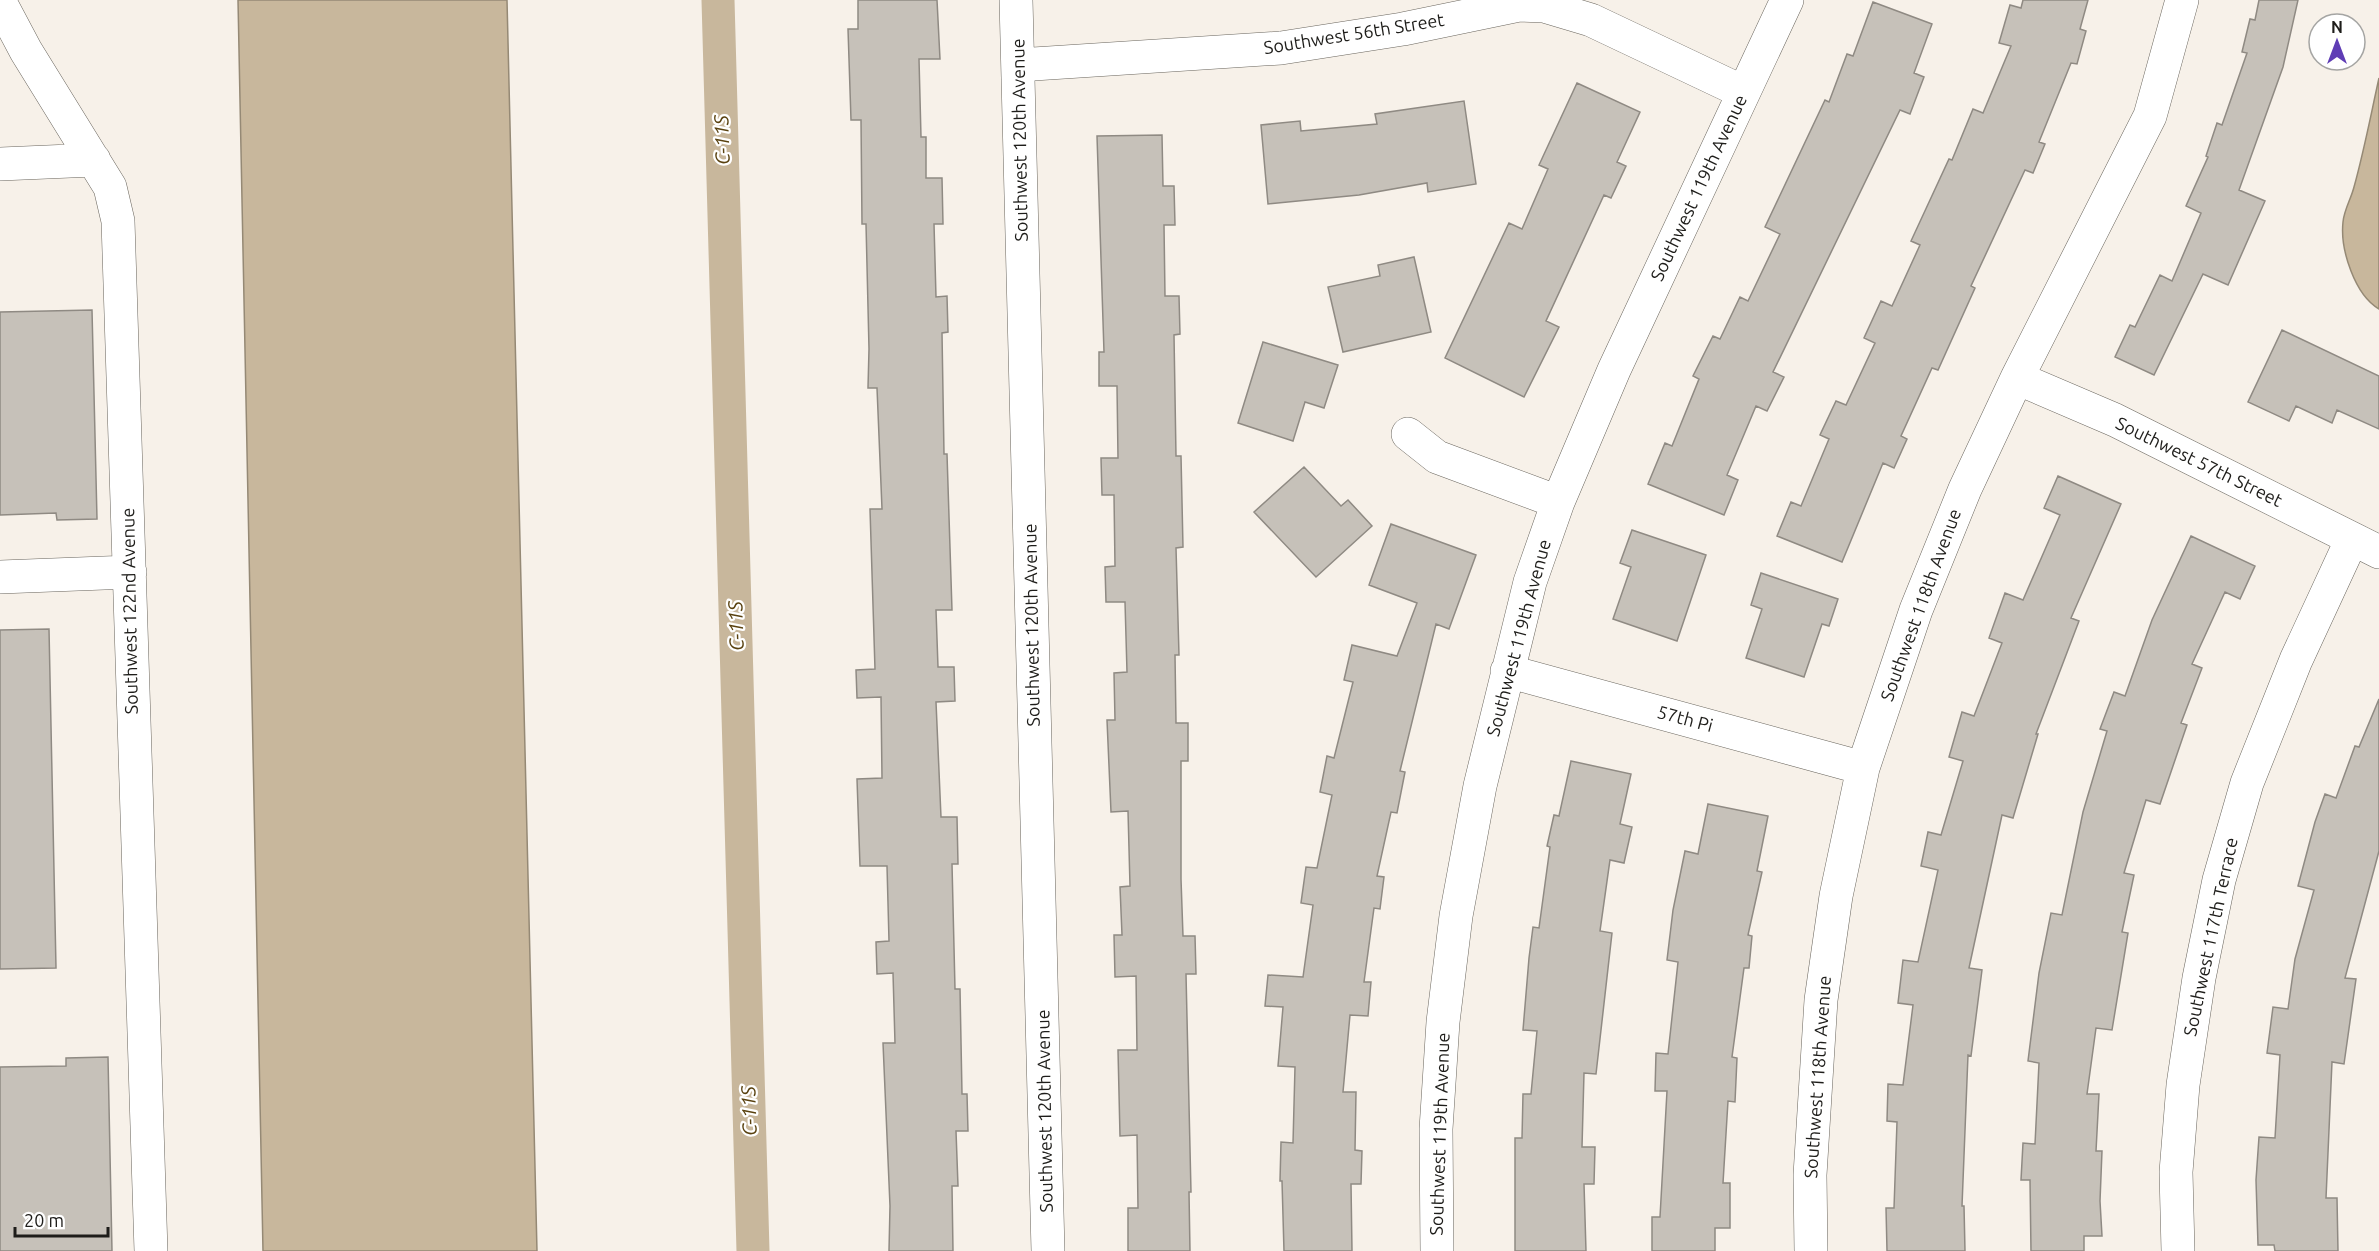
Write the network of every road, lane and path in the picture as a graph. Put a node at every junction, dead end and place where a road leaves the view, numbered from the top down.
1 (1016, 0) edge
2 (1787, 0) edge
3 (2182, 0) edge
4 (0, 2) edge
5 (1018, 65) junction
6 (1743, 92) junction
7 (94, 160) junction
8 (0, 164) edge
9 (2017, 378) junction
10 (1408, 434) dead end
11 (1558, 502) junction
12 (2366, 545) edge
13 (130, 572) junction
14 (0, 576) edge
15 (1507, 671) junction
16 (1863, 768) junction
17 (151, 1251) edge
18 (1048, 1251) edge
19 (1437, 1251) edge
20 (1811, 1251) edge
21 (2178, 1251) edge

1 - 5 street, Southwest 120th Avenue
2 - 6 street, Southwest 119th Avenue
3 - 9 street, Southwest 118th Avenue
4 - 7 street, Southwest 122nd Avenue
5 - 6 street, Southwest 56th Street
5 - 18 street, Southwest 120th Avenue
6 - 11 street, Southwest 119th Avenue
7 - 8 street
7 - 13 street, Southwest 122nd Avenue
9 - 12 street, Southwest 57th Street
9 - 16 street, Southwest 118th Avenue
10 - 11 street
11 - 15 street, Southwest 119th Avenue
12 - 21 street, Southwest 117th Terrace
13 - 14 street
13 - 17 street, Southwest 122nd Avenue
15 - 16 street, 57th Pi
15 - 19 street, Southwest 119th Avenue
16 - 20 street, Southwest 118th Avenue

